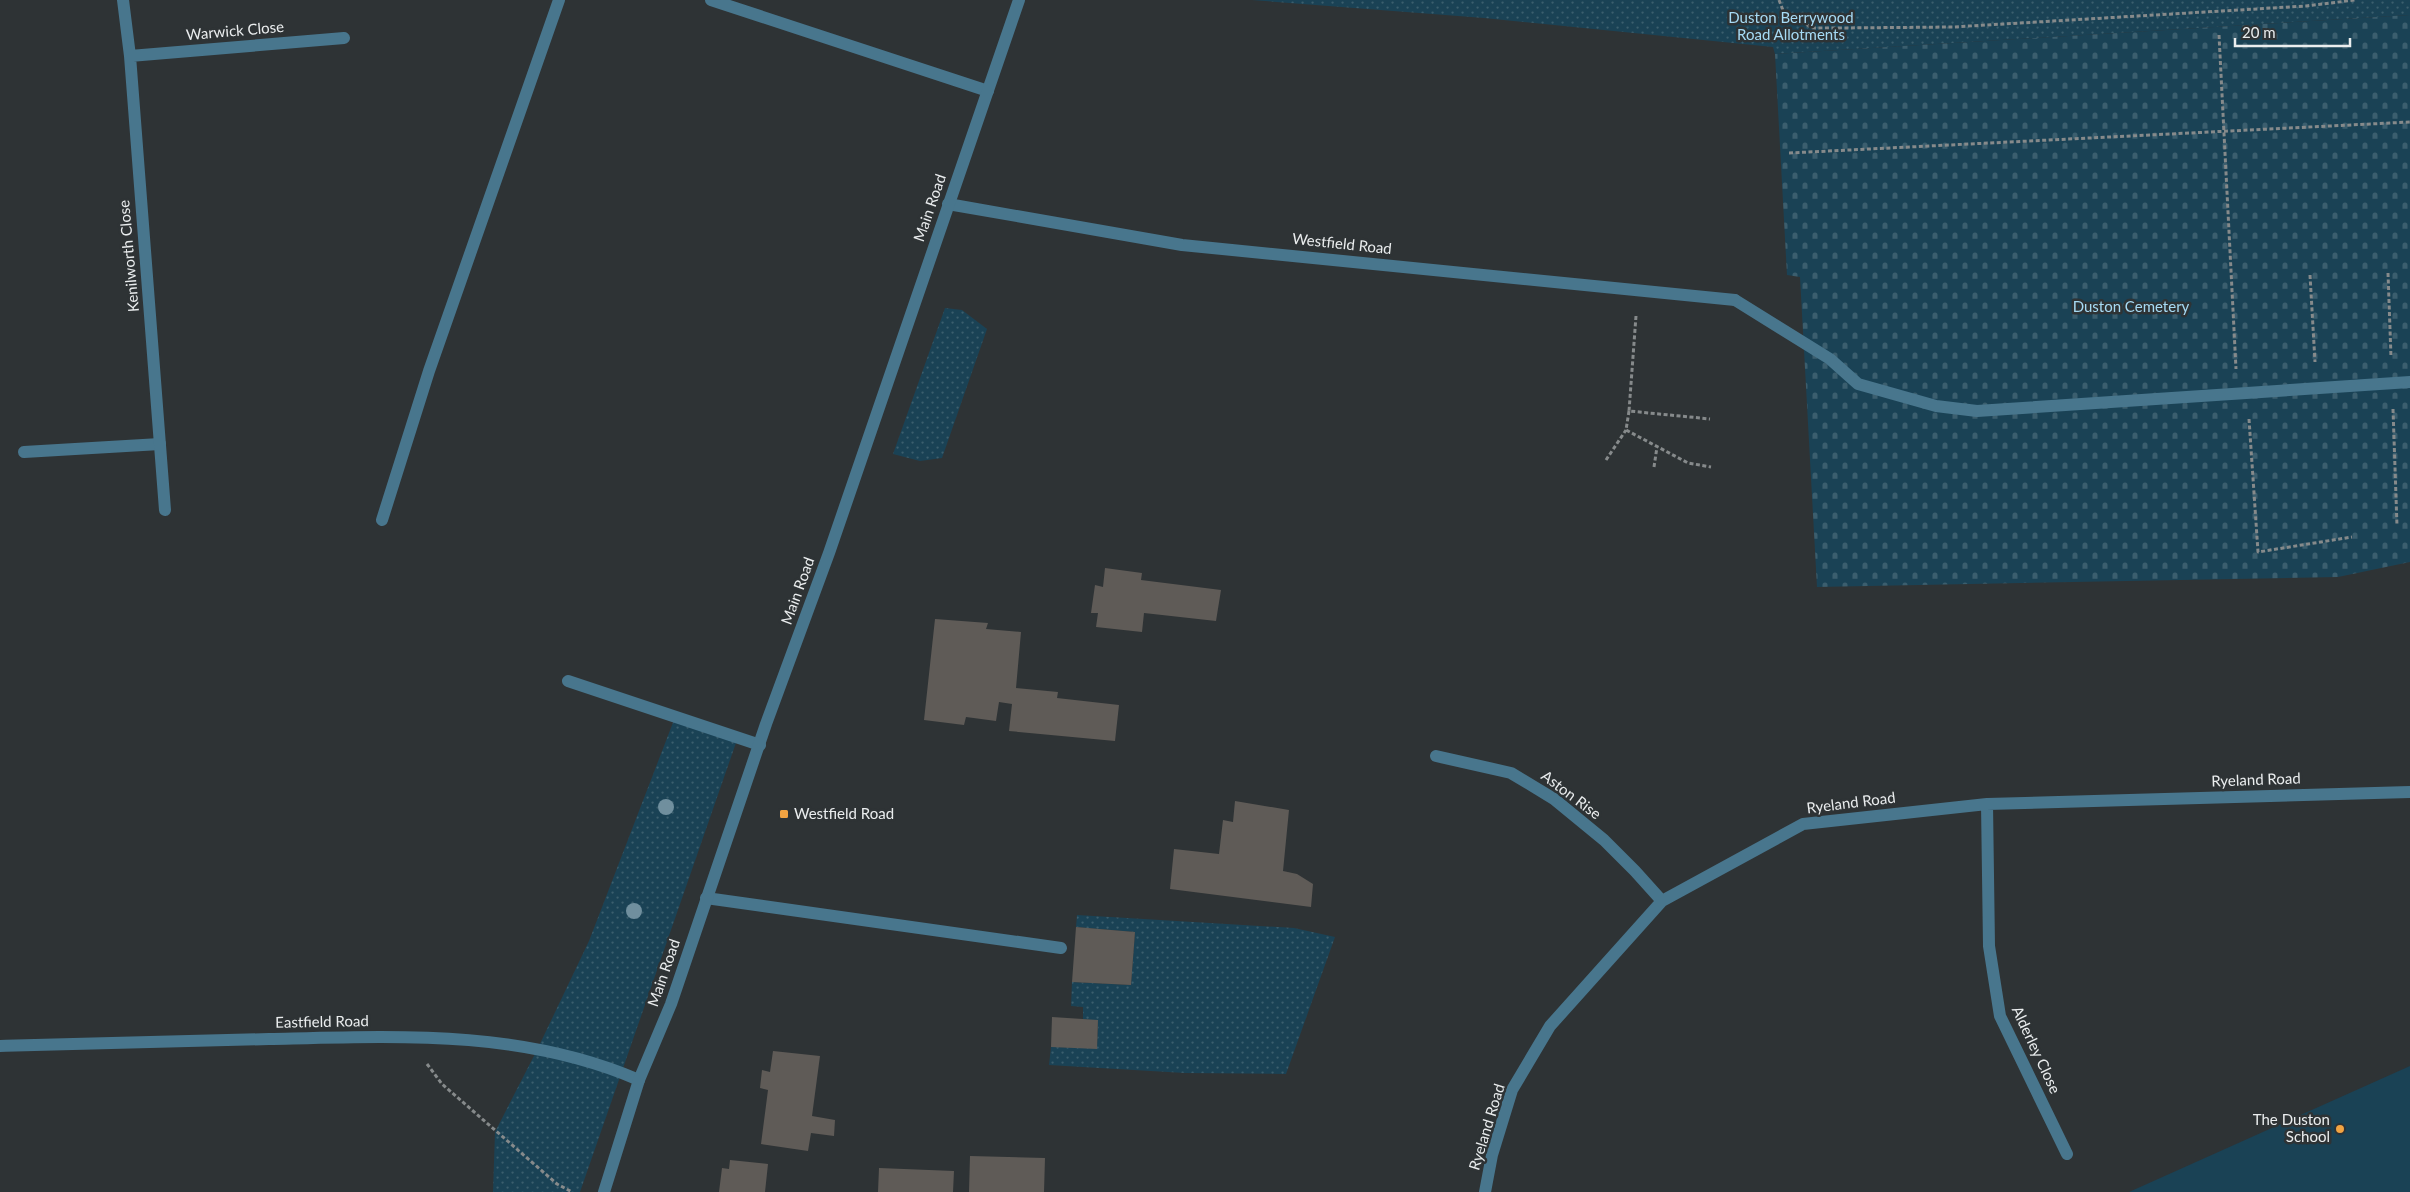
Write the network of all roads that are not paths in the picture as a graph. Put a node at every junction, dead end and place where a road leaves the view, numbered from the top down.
1 (123, 0) edge
2 (559, 0) edge
3 (711, 0) edge
4 (1019, 0) edge
5 (344, 38) dead end
6 (130, 56) junction
7 (988, 91) junction
8 (948, 204) junction
9 (2410, 382) edge
10 (160, 444) junction
11 (24, 452) dead end
12 (165, 510) dead end
13 (382, 520) dead end
14 (568, 681) dead end
15 (760, 745) junction
16 (1436, 756) dead end
17 (2410, 792) edge
18 (1987, 804) junction
19 (706, 898) junction
20 (1662, 901) junction
21 (1061, 948) dead end
22 (0, 1046) edge
23 (639, 1080) junction
24 (2068, 1154) dead end
25 (604, 1192) edge
26 (1485, 1192) edge

1 - 6 street, Kenilworth Close
2 - 13 street
3 - 7 street
4 - 7 street, Main Road
5 - 6 street, Warwick Close
6 - 10 street, Kenilworth Close
7 - 8 street, Main Road
8 - 9 street, Westfield Road
8 - 15 street, Main Road
10 - 11 street
10 - 12 street, Kenilworth Close
14 - 15 street
15 - 19 street, Main Road
16 - 20 street, Aston Rise
17 - 18 street, Ryeland Road
18 - 20 street, Ryeland Road
18 - 24 street, Alderley Close
19 - 21 street
19 - 23 street, Main Road
20 - 26 street, Ryeland Road
22 - 23 street, Eastfield Road
23 - 25 street, Main Road

